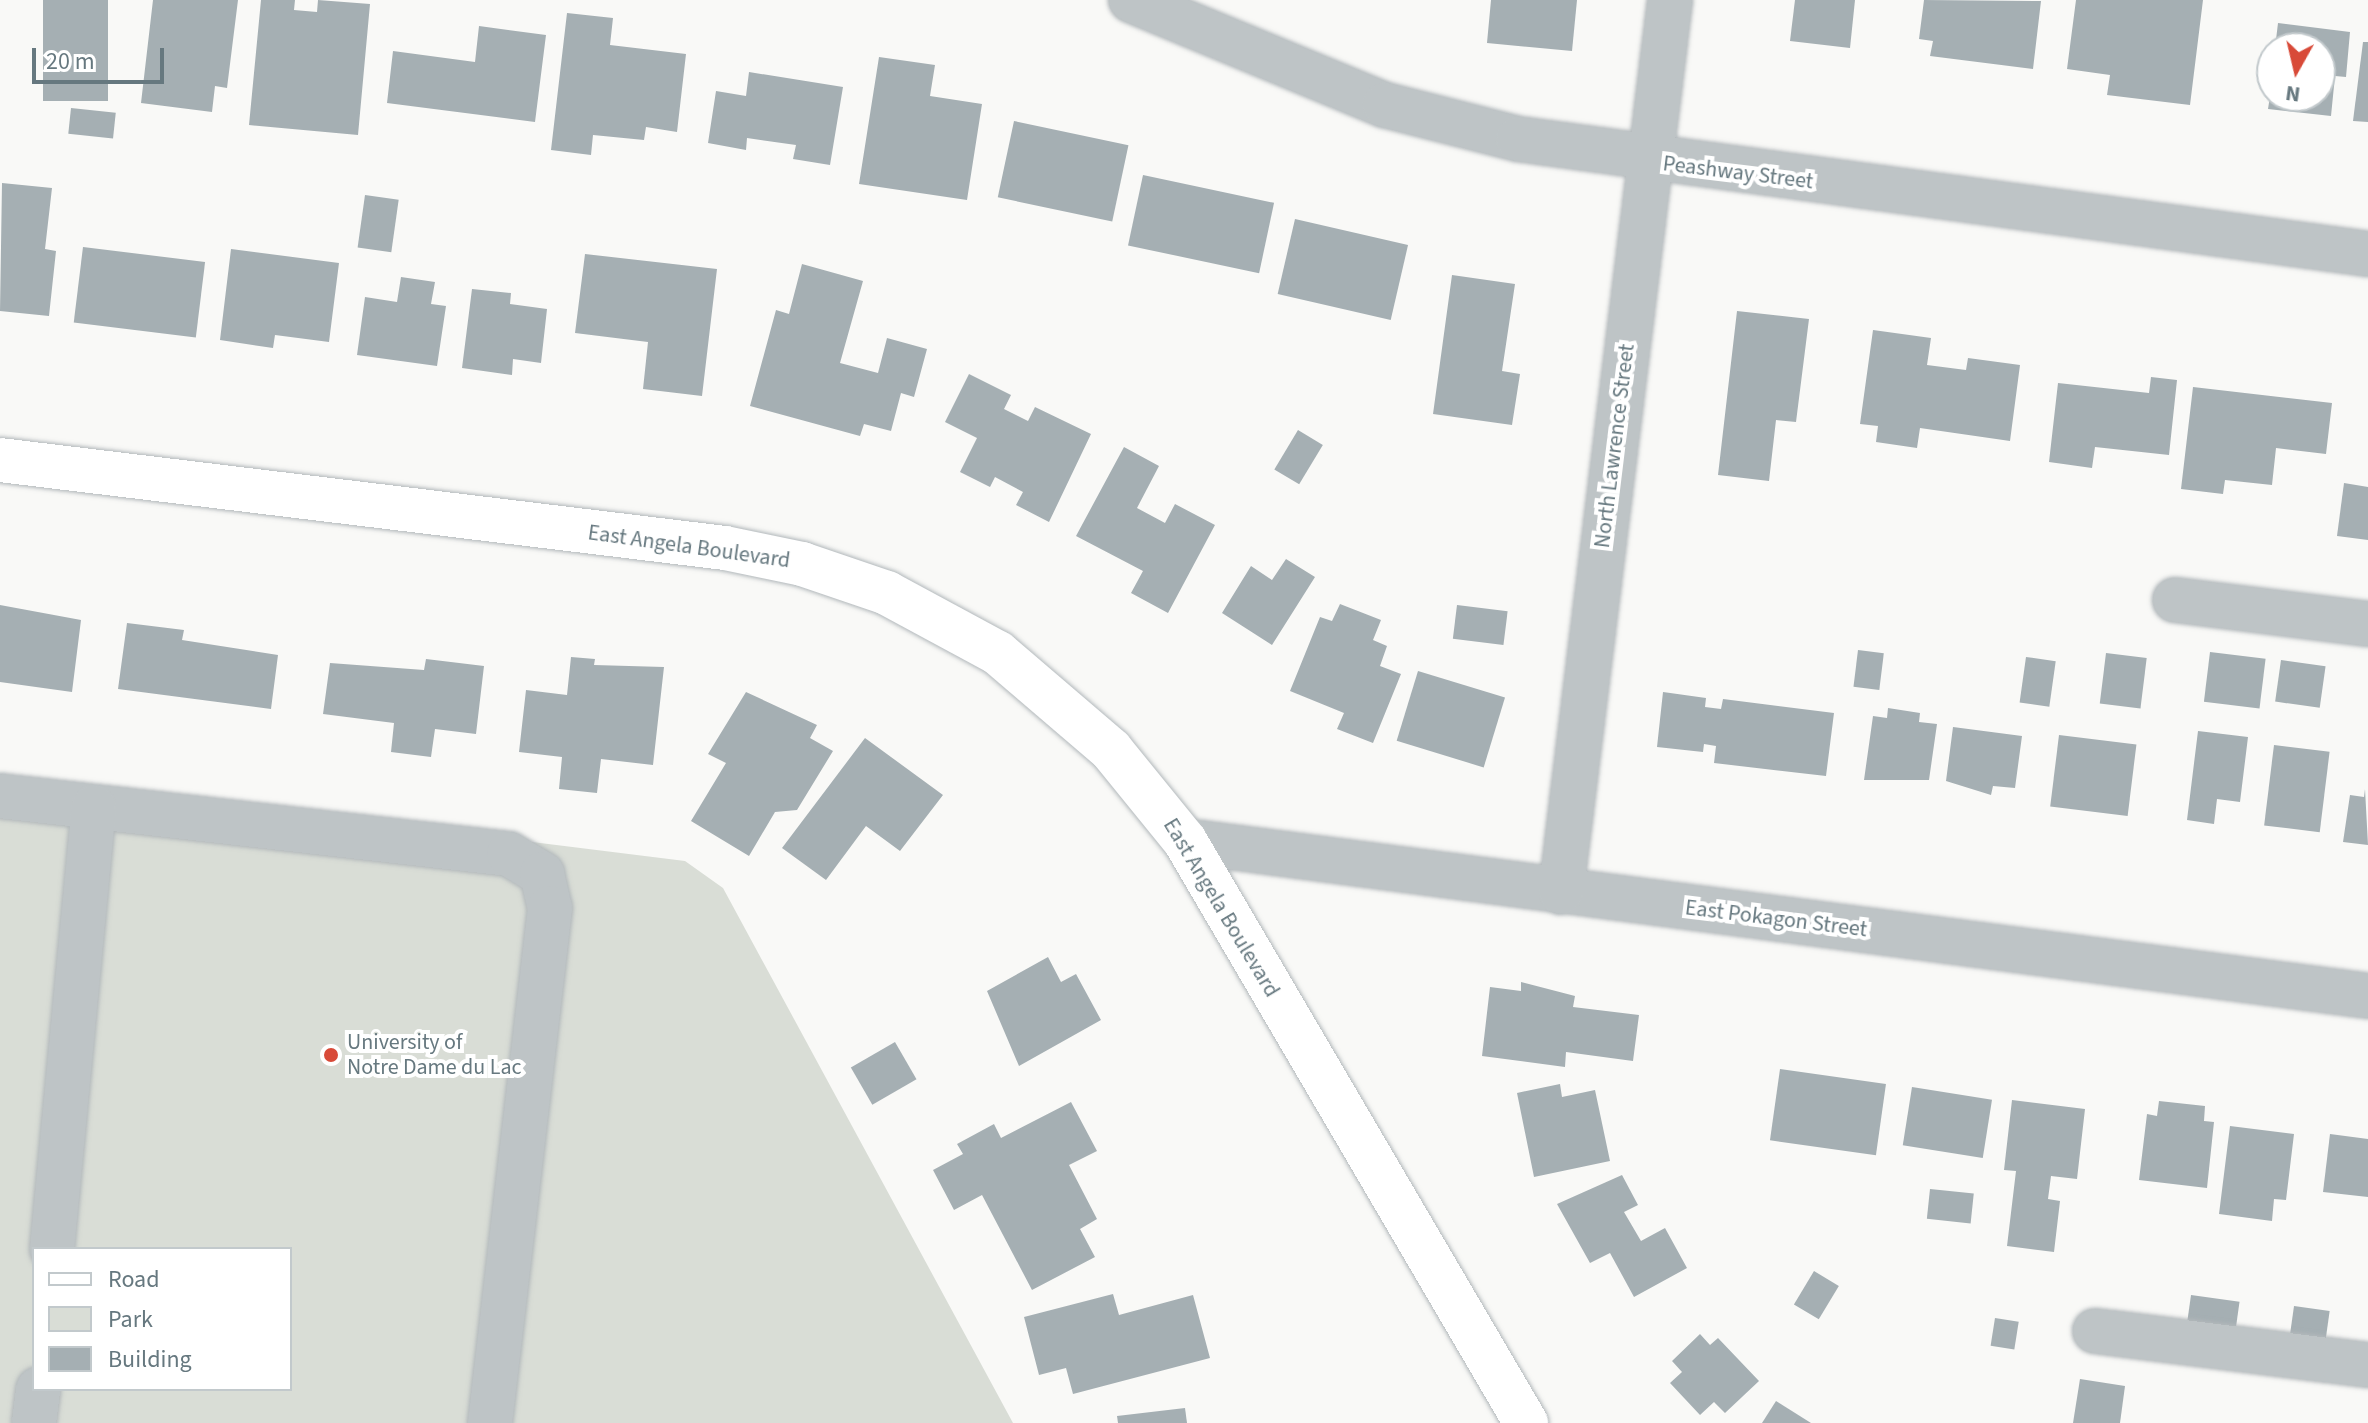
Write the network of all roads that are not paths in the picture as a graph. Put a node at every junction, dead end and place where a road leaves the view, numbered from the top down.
1 (1131, 0) edge
2 (1670, 0) edge
3 (1650, 161) junction
4 (2368, 254) edge
5 (0, 460) edge
6 (2175, 600) dead end
7 (2368, 624) edge
8 (0, 796) edge
9 (94, 807) junction
10 (1185, 841) junction
11 (1561, 892) junction
12 (2368, 996) edge
13 (52, 1247) edge
14 (2095, 1331) dead end
15 (2368, 1365) edge
16 (38, 1391) edge
17 (34, 1423) edge
18 (490, 1423) edge
19 (1526, 1423) edge

1 - 3 street, Peashway Street
2 - 3 street, North Lawrence Street
3 - 4 street, Peashway Street
3 - 11 street, North Lawrence Street
5 - 10 main road, East Angela Boulevard
6 - 7 street
8 - 9 street
9 - 13 street
9 - 18 street
10 - 11 street, East Pokagon Street
10 - 19 main road, East Angela Boulevard
11 - 12 street, East Pokagon Street
14 - 15 street
16 - 17 street

